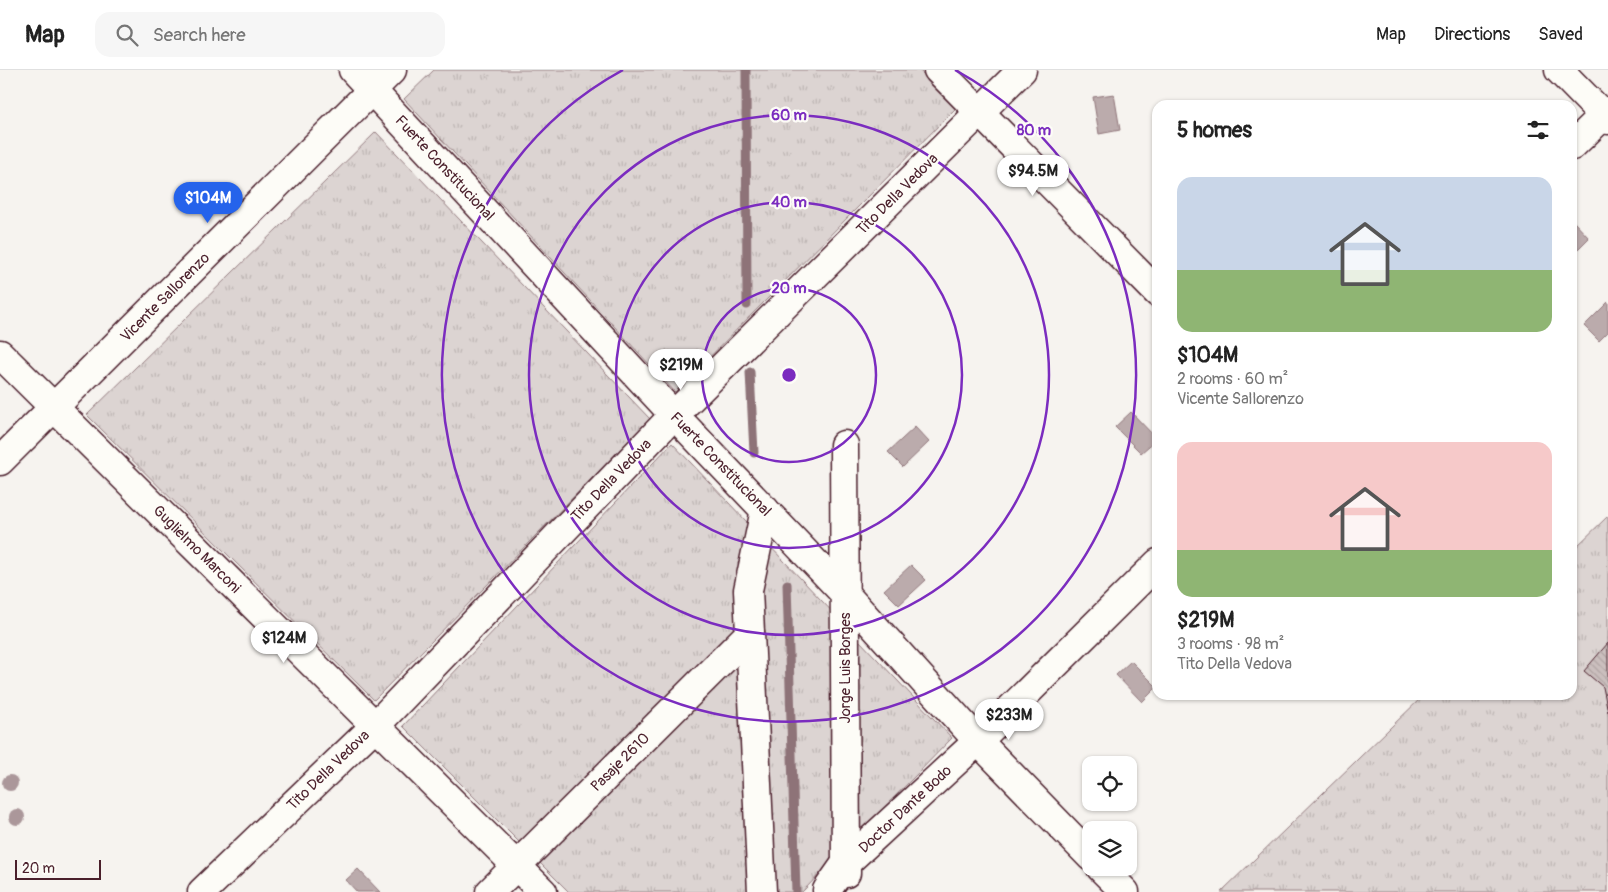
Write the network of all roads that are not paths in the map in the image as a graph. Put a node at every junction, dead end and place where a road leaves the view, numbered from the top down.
1 (353, 70) edge
2 (392, 70) edge
3 (938, 70) edge
4 (1022, 70) edge
5 (1559, 70) edge
6 (372, 90) junction
7 (980, 112) junction
8 (1606, 115) edge
9 (1577, 141) edge
10 (1152, 287) edge
11 (0, 354) edge
12 (54, 408) junction
13 (674, 415) junction
14 (844, 445) dead end
15 (0, 461) edge
16 (766, 510) junction
17 (1152, 569) edge
18 (844, 593) junction
19 (750, 633) junction
20 (376, 724) junction
21 (978, 741) junction
22 (1082, 848) edge
23 (846, 863) junction
24 (516, 865) junction
25 (1109, 876) edge
26 (837, 891) edge
27 (202, 892) edge
28 (490, 892) edge
29 (543, 892) edge
30 (762, 892) edge
31 (1125, 892) edge

1 - 6 street, Fuerte Constitucional
2 - 6 street, Vicente Sallorenzo
3 - 7 street
4 - 7 street, Tito Della Vedova
5 - 8 street
6 - 12 street, Vicente Sallorenzo
6 - 13 street, Fuerte Constitucional
7 - 10 street
7 - 13 street, Tito Della Vedova
8 - 9 street
11 - 12 street, Guglielmo Marconi
12 - 15 street, Vicente Sallorenzo
12 - 20 street, Guglielmo Marconi
13 - 16 street, Fuerte Constitucional
13 - 20 street, Tito Della Vedova
14 - 18 street, Jorge Luis Borges
16 - 18 street, Fuerte Constitucional
16 - 19 street
17 - 21 street, Doctor Dante Bodo
18 - 21 street, Fuerte Constitucional
18 - 23 street, Jorge Luis Borges
19 - 24 street, Pasaje 2610
19 - 30 street
20 - 24 street, Guglielmo Marconi
20 - 27 street, Tito Della Vedova
21 - 22 street, Fuerte Constitucional
21 - 23 street, Doctor Dante Bodo
23 - 26 street, Jorge Luis Borges
24 - 28 street, Pasaje 2610
24 - 29 street, Guglielmo Marconi
25 - 31 street

